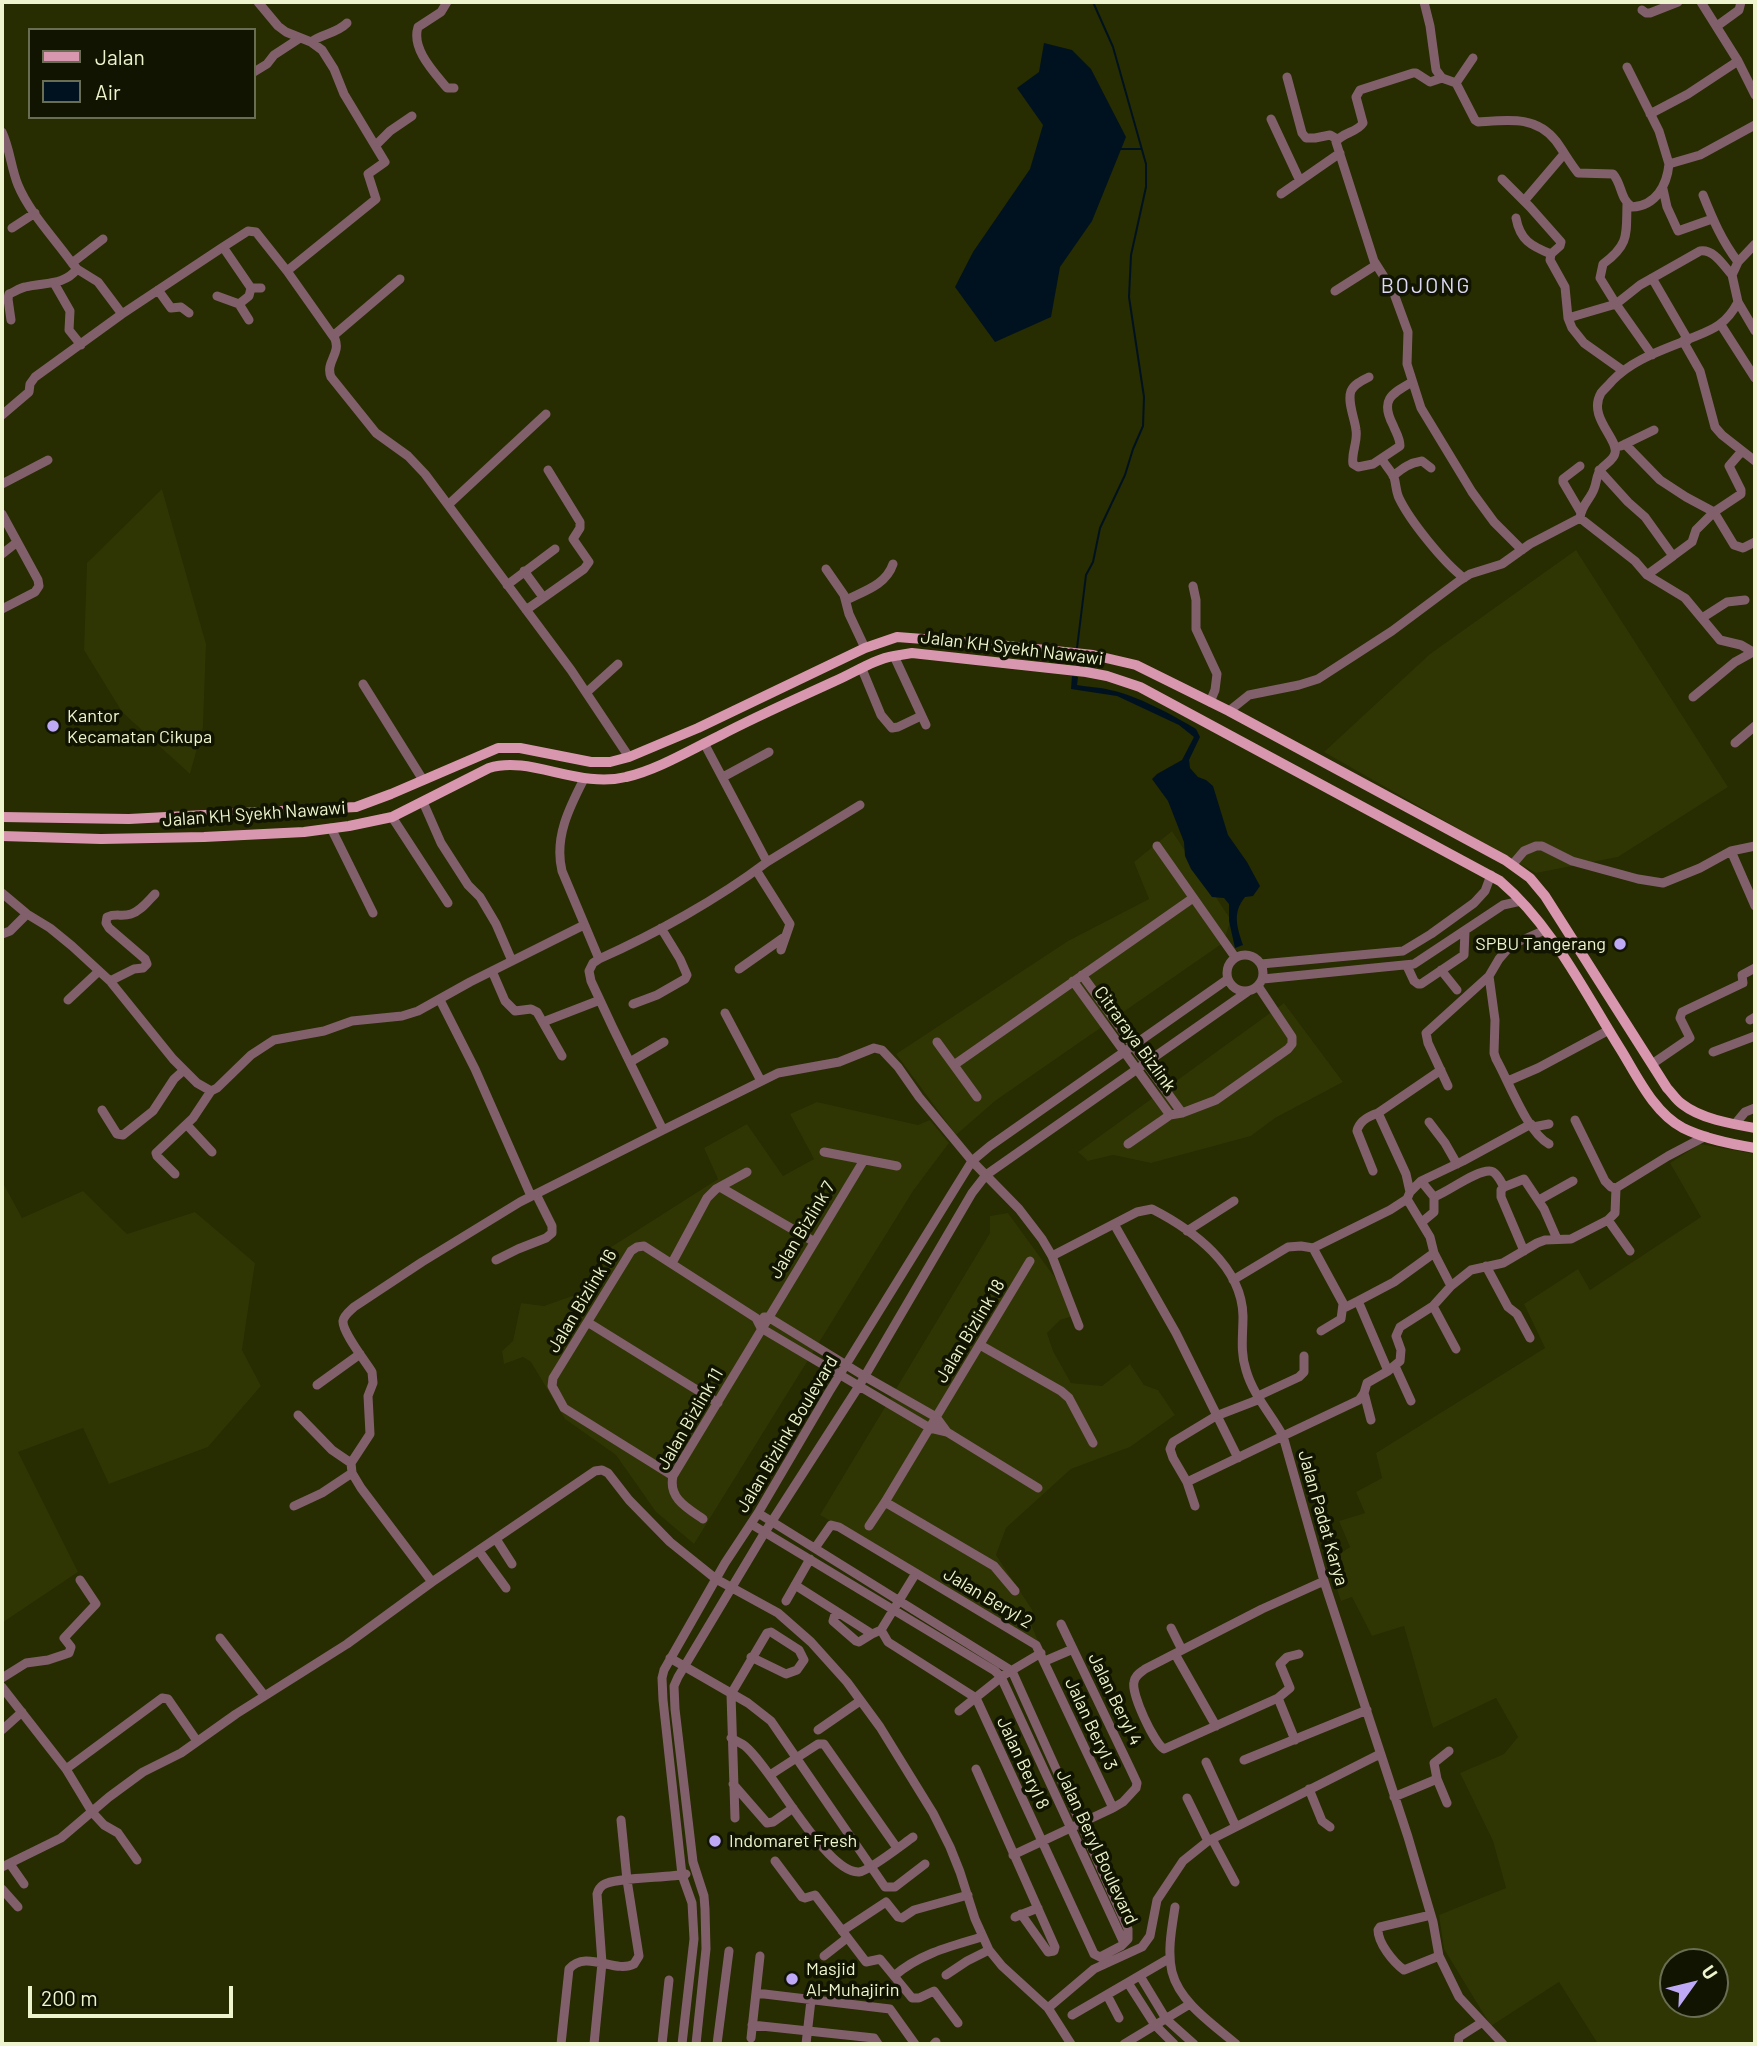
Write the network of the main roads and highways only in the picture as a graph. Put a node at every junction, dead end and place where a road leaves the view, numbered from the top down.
1 (736, 710) junction
2 (742, 724) junction
3 (2, 817) edge
4 (2, 836) edge
5 (1755, 1128) edge
6 (1755, 1148) edge

1 - 2 main road
1 - 3 main road, Jalan KH Syekh Nawawi
1 - 5 main road, Jalan KH Syekh Nawawi
2 - 4 main road, Jalan KH Syekh Nawawi
2 - 6 main road, Jalan KH Syekh Nawawi

